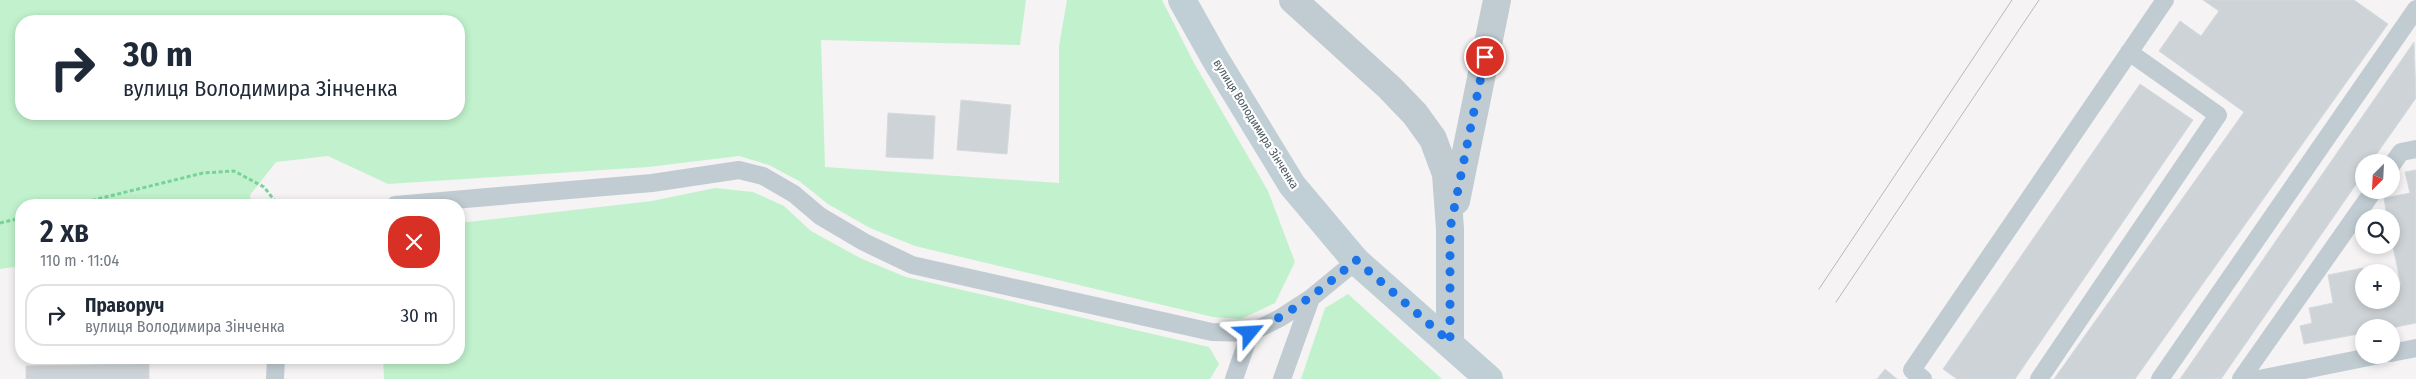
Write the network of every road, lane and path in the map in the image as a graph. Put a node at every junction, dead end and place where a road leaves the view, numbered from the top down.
1 (1182, 0) edge
2 (1293, 0) edge
3 (1497, 0) edge
4 (2165, 0) edge
5 (2416, 8) edge
6 (2129, 52) junction
7 (2416, 149) edge
8 (2400, 154) edge
9 (97, 199) edge
10 (273, 199) edge
11 (465, 199) edge
12 (2368, 199) edge
13 (15, 219) edge
14 (0, 223) edge
15 (1450, 229) junction
16 (1356, 260) junction
17 (1311, 298) junction
18 (1250, 333) junction
19 (1450, 342) junction
20 (2416, 348) edge
21 (2400, 351) edge
22 (2355, 360) edge
23 (276, 364) edge
24 (275, 379) edge
25 (1234, 379) edge
26 (1282, 379) edge
27 (1489, 379) edge
28 (1923, 379) edge
29 (2039, 379) edge
30 (2160, 379) edge
31 (2241, 379) edge
32 (2259, 379) edge

1 - 16 main road, вулиця Володимира Зінченка
2 - 15 street
3 - 15 street
4 - 6 lane
5 - 30 lane
6 - 28 lane
6 - 29 lane
7 - 8 lane
9 - 10 path
11 - 18 lane
12 - 31 lane
13 - 14 path
15 - 19 street
16 - 17 lane
16 - 19 main road, вулиця Володимира Зінченка
17 - 18 lane
17 - 26 lane
18 - 25 lane
19 - 27 main road, вулиця Володимира Зінченка
20 - 21 lane
22 - 32 lane
23 - 24 lane

